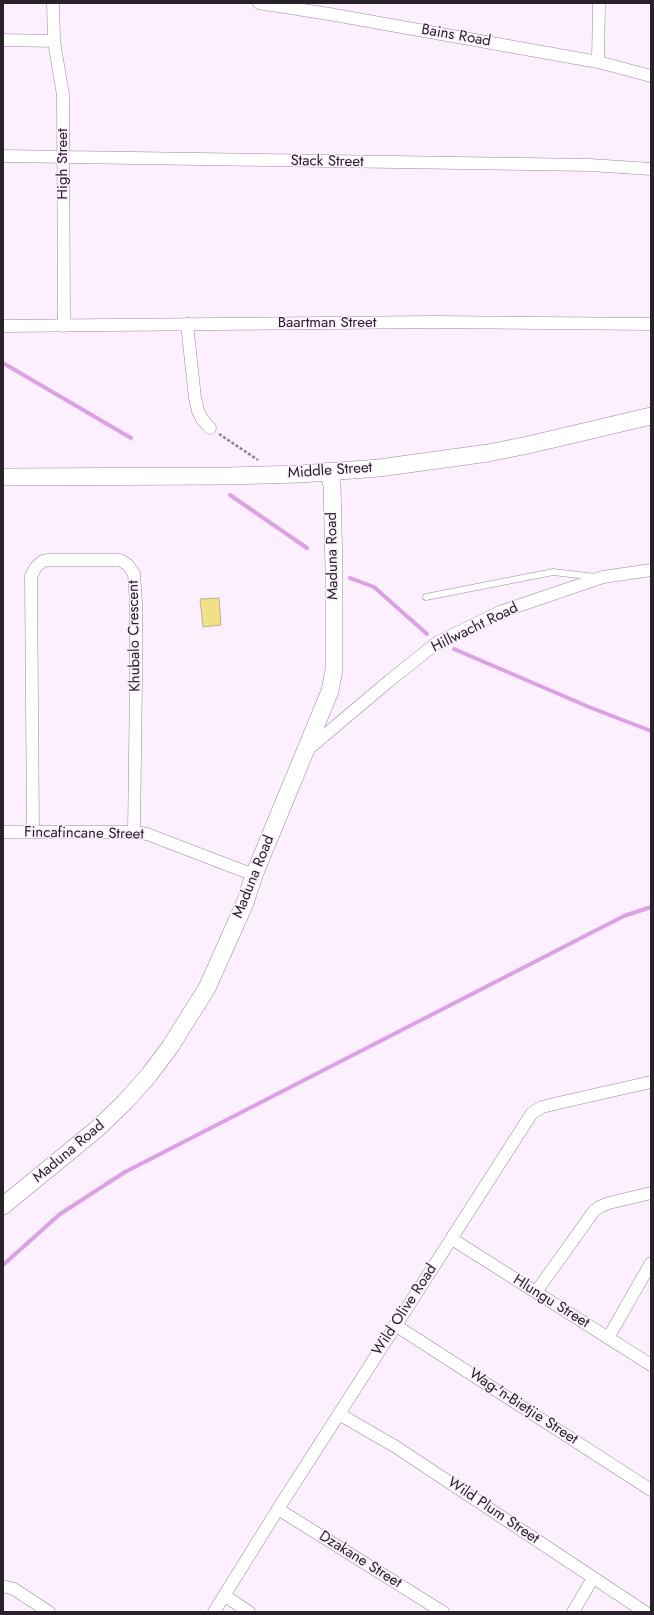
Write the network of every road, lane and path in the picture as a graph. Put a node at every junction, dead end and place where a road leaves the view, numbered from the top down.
1 (53, 3) edge
2 (259, 3) edge
3 (599, 3) edge
4 (330, 8) edge
5 (3, 40) edge
6 (54, 41) junction
7 (598, 62) junction
8 (651, 76) edge
9 (3, 156) edge
10 (63, 157) junction
11 (651, 169) edge
12 (187, 324) junction
13 (651, 324) edge
14 (3, 326) edge
15 (64, 326) junction
16 (651, 416) edge
17 (210, 428) joint
18 (328, 471) junction
19 (280, 474) junction
20 (3, 477) edge
21 (651, 570) edge
22 (603, 577) junction
23 (426, 597) dead end
24 (306, 751) junction
25 (3, 832) edge
26 (33, 832) junction
27 (134, 832) junction
28 (254, 875) junction
29 (651, 1082) edge
30 (651, 1193) edge
31 (3, 1206) edge
32 (452, 1239) junction
33 (651, 1263) edge
34 (536, 1292) junction
35 (395, 1325) junction
36 (608, 1338) junction
37 (651, 1365) edge
38 (339, 1414) junction
39 (651, 1490) edge
40 (278, 1509) junction
41 (593, 1578) junction
42 (3, 1586) edge
43 (225, 1596) junction
44 (50, 1612) edge
45 (214, 1612) edge
46 (249, 1612) edge
47 (443, 1612) edge
48 (573, 1612) edge
49 (645, 1612) edge

1 - 6 street, High Street
2 - 4 street, Bains Road
3 - 7 street
4 - 7 street, Bains Road
5 - 6 street
6 - 10 street, High Street
7 - 8 street, Bains Road
9 - 10 street, Stack Street
10 - 11 street, Stack Street
10 - 15 street, High Street
12 - 13 street, Baartman Street
12 - 15 street, Baartman Street
12 - 17 street
14 - 15 street, Baartman Street
16 - 18 street, Middle Street
17 - 19 path
18 - 19 street, Middle Street
18 - 24 street, Maduna Road
19 - 20 street, Middle Street
21 - 22 street, Hillwacht Road
22 - 23 lane, Hillwacht Road
22 - 24 street, Hillwacht Road
24 - 28 street, Maduna Road
25 - 26 street, Fincafincane Street
26 - 27 street, Fincafincane Street
26 - 27 street, Khubalo Crescent
27 - 28 street, Fincafincane Street
28 - 31 street, Maduna Road
29 - 32 street, Wild Olive Road
30 - 34 street
32 - 34 street, Hlungu Street
32 - 35 street, Wild Olive Road
33 - 36 street
34 - 36 street, Hlungu Street
35 - 38 street, Wild Olive Road
35 - 39 street, Wag-'n-Bietjie Street
36 - 37 street, Hlungu Street
38 - 40 street, Wild Olive Road
38 - 41 street, Wild Plum Street
40 - 43 street, Wild Olive Road
40 - 47 street, Dzakane Street
41 - 48 street
41 - 49 street, Wild Plum Street
42 - 44 street
43 - 45 street, Wild Olive Road
43 - 46 street

